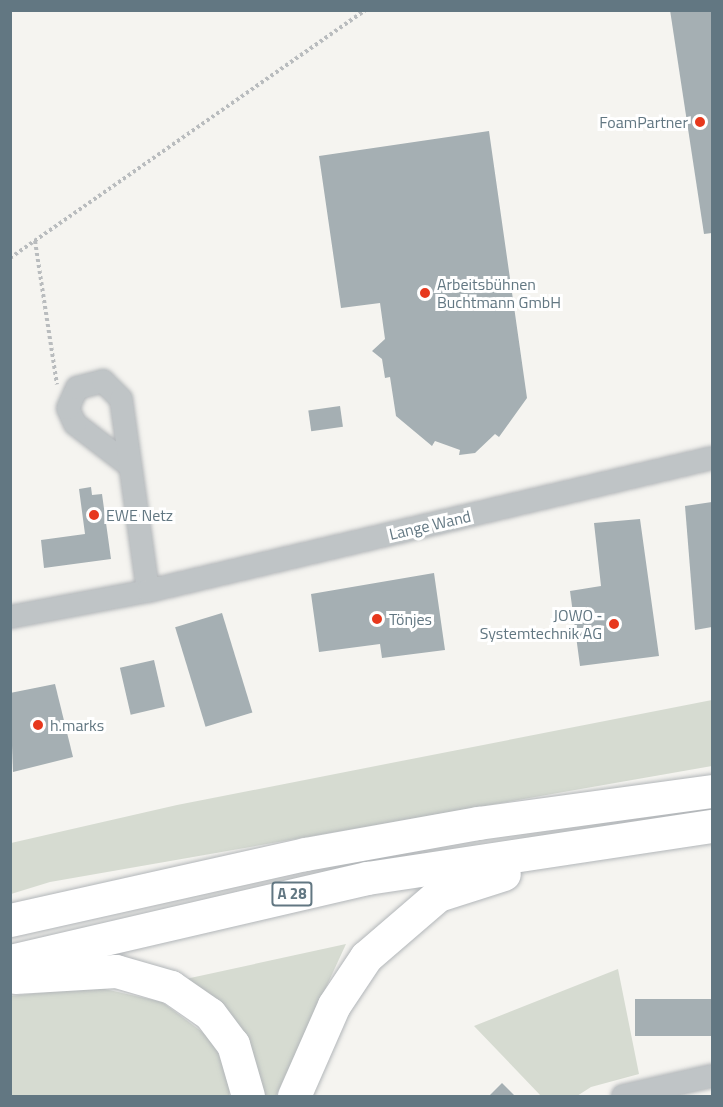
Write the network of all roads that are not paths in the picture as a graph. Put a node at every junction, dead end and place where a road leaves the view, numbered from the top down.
1 (712, 458) edge
2 (130, 465) junction
3 (148, 591) junction
4 (10, 617) edge
5 (712, 791) edge
6 (712, 826) edge
7 (576, 844) junction
8 (10, 920) edge
9 (10, 961) edge
10 (10, 978) edge
11 (712, 1076) edge
12 (248, 1096) edge
13 (294, 1096) edge
14 (623, 1096) edge

1 - 3 street, Lange Wand
2 - 2 street
2 - 3 street
3 - 4 street, Lange Wand
5 - 8 highway, A 28
6 - 7 highway, A 28
7 - 9 highway, A 28
7 - 13 highway
10 - 12 highway
11 - 14 street

